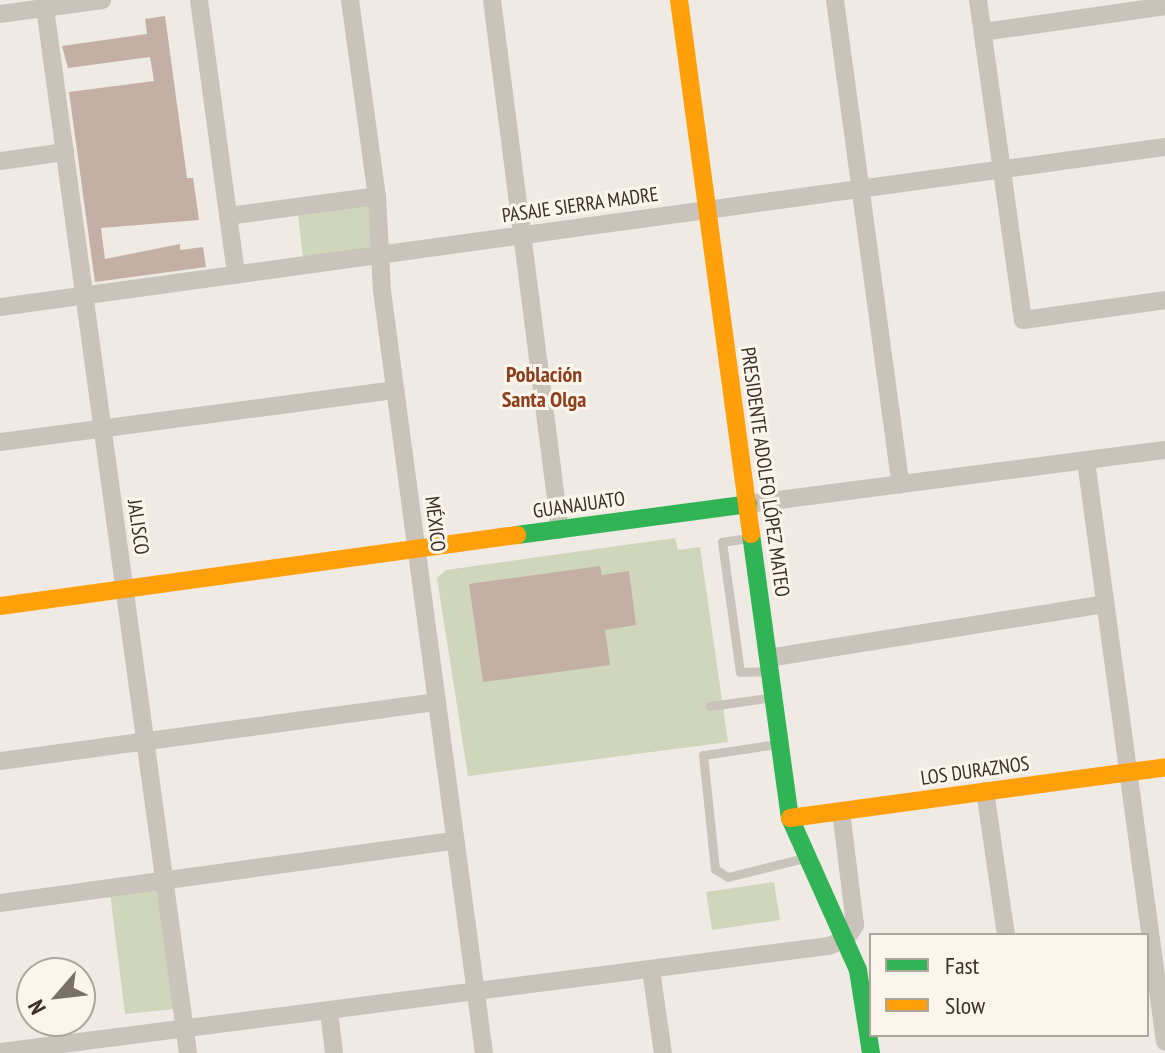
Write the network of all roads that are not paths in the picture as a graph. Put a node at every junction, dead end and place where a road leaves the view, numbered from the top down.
1 (102, 0) edge
2 (199, 0) edge
3 (350, 0) edge
4 (492, 0) edge
5 (679, 0) edge
6 (835, 0) edge
7 (978, 0) edge
8 (24, 5) edge
9 (1165, 6) edge
10 (45, 8) junction
11 (0, 14) edge
12 (983, 32) junction
13 (1165, 147) edge
14 (65, 152) junction
15 (0, 161) edge
16 (1002, 170) junction
17 (861, 189) junction
18 (377, 196) junction
19 (707, 210) junction
20 (228, 216) junction
21 (523, 235) junction
22 (380, 255) junction
23 (236, 275) junction
24 (84, 295) junction
25 (1165, 300) edge
26 (0, 307) edge
27 (396, 390) junction
28 (103, 429) junction
29 (0, 442) edge
30 (1165, 450) edge
31 (1086, 461) junction
32 (901, 485) junction
33 (748, 504) junction
34 (560, 530) junction
35 (752, 538) junction
36 (416, 549) junction
37 (125, 589) junction
38 (1106, 604) junction
39 (0, 606) edge
40 (769, 664) junction
41 (774, 697) junction
42 (437, 702) junction
43 (710, 706) dead end
44 (145, 741) junction
45 (780, 744) junction
46 (0, 761) edge
47 (1165, 767) edge
48 (1128, 772) junction
49 (985, 791) junction
50 (841, 811) junction
51 (790, 818) junction
52 (455, 841) junction
53 (803, 858) junction
54 (165, 881) junction
55 (0, 903) edge
56 (1157, 928) edge
57 (1006, 933) edge
58 (846, 939) junction
59 (651, 970) junction
60 (1152, 987) edge
61 (475, 991) junction
62 (329, 1011) junction
63 (869, 1028) edge
64 (185, 1030) junction
65 (1165, 1042) edge
66 (0, 1052) edge
67 (188, 1053) edge
68 (334, 1053) edge
69 (484, 1053) edge
70 (663, 1053) edge

1 - 10 street
2 - 20 street
3 - 18 street, MÉXICO
4 - 21 street
5 - 19 street, PRESIDENTE ADOLFO LÓPEZ MATEO
6 - 17 street
7 - 12 street
8 - 10 street
8 - 11 street
9 - 12 street
10 - 14 street, JALISCO
12 - 16 street
13 - 16 street, PASAJE SIERRA MADRE
14 - 15 street
14 - 24 street, JALISCO
16 - 17 street, PASAJE SIERRA MADRE
16 - 25 street
17 - 19 street, PASAJE SIERRA MADRE
17 - 32 street
18 - 20 street
18 - 22 street, MÉXICO
19 - 21 street, PASAJE SIERRA MADRE
19 - 33 street, PRESIDENTE ADOLFO LÓPEZ MATEO
20 - 23 street
21 - 22 street, PASAJE SIERRA MADRE
21 - 34 street
22 - 23 street, PASAJE SIERRA MADRE
22 - 27 street, MÉXICO
23 - 24 street, PASAJE SIERRA MADRE
24 - 26 street, PASAJE SIERRA MADRE
24 - 28 street, JALISCO
27 - 28 street
27 - 36 street, MÉXICO
28 - 29 street
28 - 37 street, JALISCO
30 - 31 street, GUANAJUATO
31 - 32 street, GUANAJUATO
31 - 38 street
32 - 33 street, GUANAJUATO
33 - 34 street, GUANAJUATO
33 - 35 street, PRESIDENTE ADOLFO LÓPEZ MATEO
34 - 36 street, GUANAJUATO
35 - 40 street, PRESIDENTE ADOLFO LÓPEZ MATEO
35 - 40 lane
36 - 37 street, GUANAJUATO
36 - 42 street, MÉXICO
37 - 39 street, GUANAJUATO
37 - 44 street, JALISCO
38 - 40 street
38 - 48 street
40 - 41 street, PRESIDENTE ADOLFO LÓPEZ MATEO
41 - 43 lane
41 - 45 street, PRESIDENTE ADOLFO LÓPEZ MATEO
42 - 44 street
42 - 52 street, MÉXICO
44 - 46 street
44 - 54 street, JALISCO
45 - 51 street, PRESIDENTE ADOLFO LÓPEZ MATEO
45 - 53 lane
47 - 48 street, LOS DURAZNOS
48 - 49 street, LOS DURAZNOS
48 - 56 street
49 - 50 street, LOS DURAZNOS
49 - 57 street
50 - 51 street, LOS DURAZNOS
50 - 58 street, PRESIDENTE ADOLFO LÓPEZ MATEO
51 - 53 street, PRESIDENTE ADOLFO LÓPEZ MATEO
52 - 54 street
52 - 61 street, MÉXICO
53 - 58 street, PRESIDENTE ADOLFO LÓPEZ MATEO
54 - 55 street
54 - 64 street, JALISCO
56 - 60 street
58 - 59 street
58 - 63 street, PRESIDENTE ADOLFO LÓPEZ MATEO
59 - 61 street
59 - 70 street
60 - 65 street
61 - 62 street
61 - 69 street, MÉXICO
62 - 64 street
62 - 68 street
64 - 66 street
64 - 67 street, JALISCO

